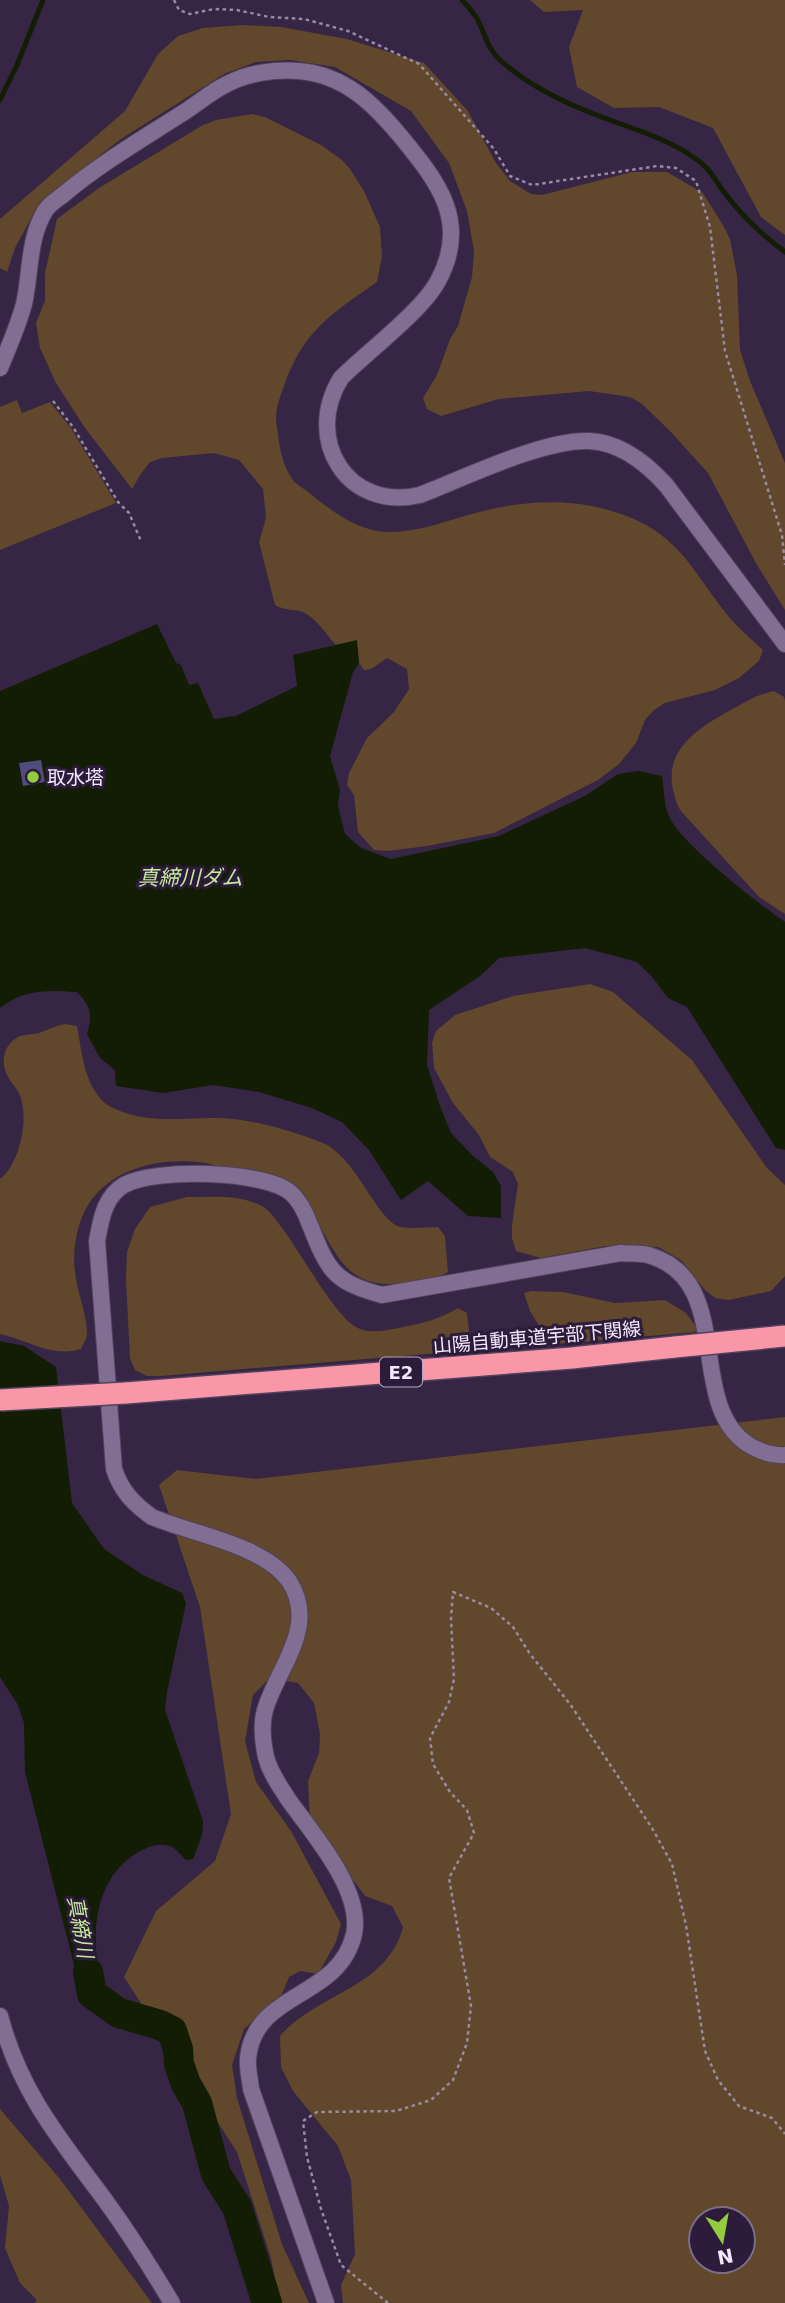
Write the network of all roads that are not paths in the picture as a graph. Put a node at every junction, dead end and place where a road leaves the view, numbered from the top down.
1 (0, 369) edge
2 (785, 644) edge
3 (785, 1336) edge
4 (0, 1400) edge
5 (785, 1455) edge
6 (0, 2015) edge
7 (172, 2303) edge
8 (326, 2303) edge

1 - 2 street
3 - 4 highway, 山陽自動車道宇部下関線 / E2, bridge
5 - 8 street
6 - 7 street

